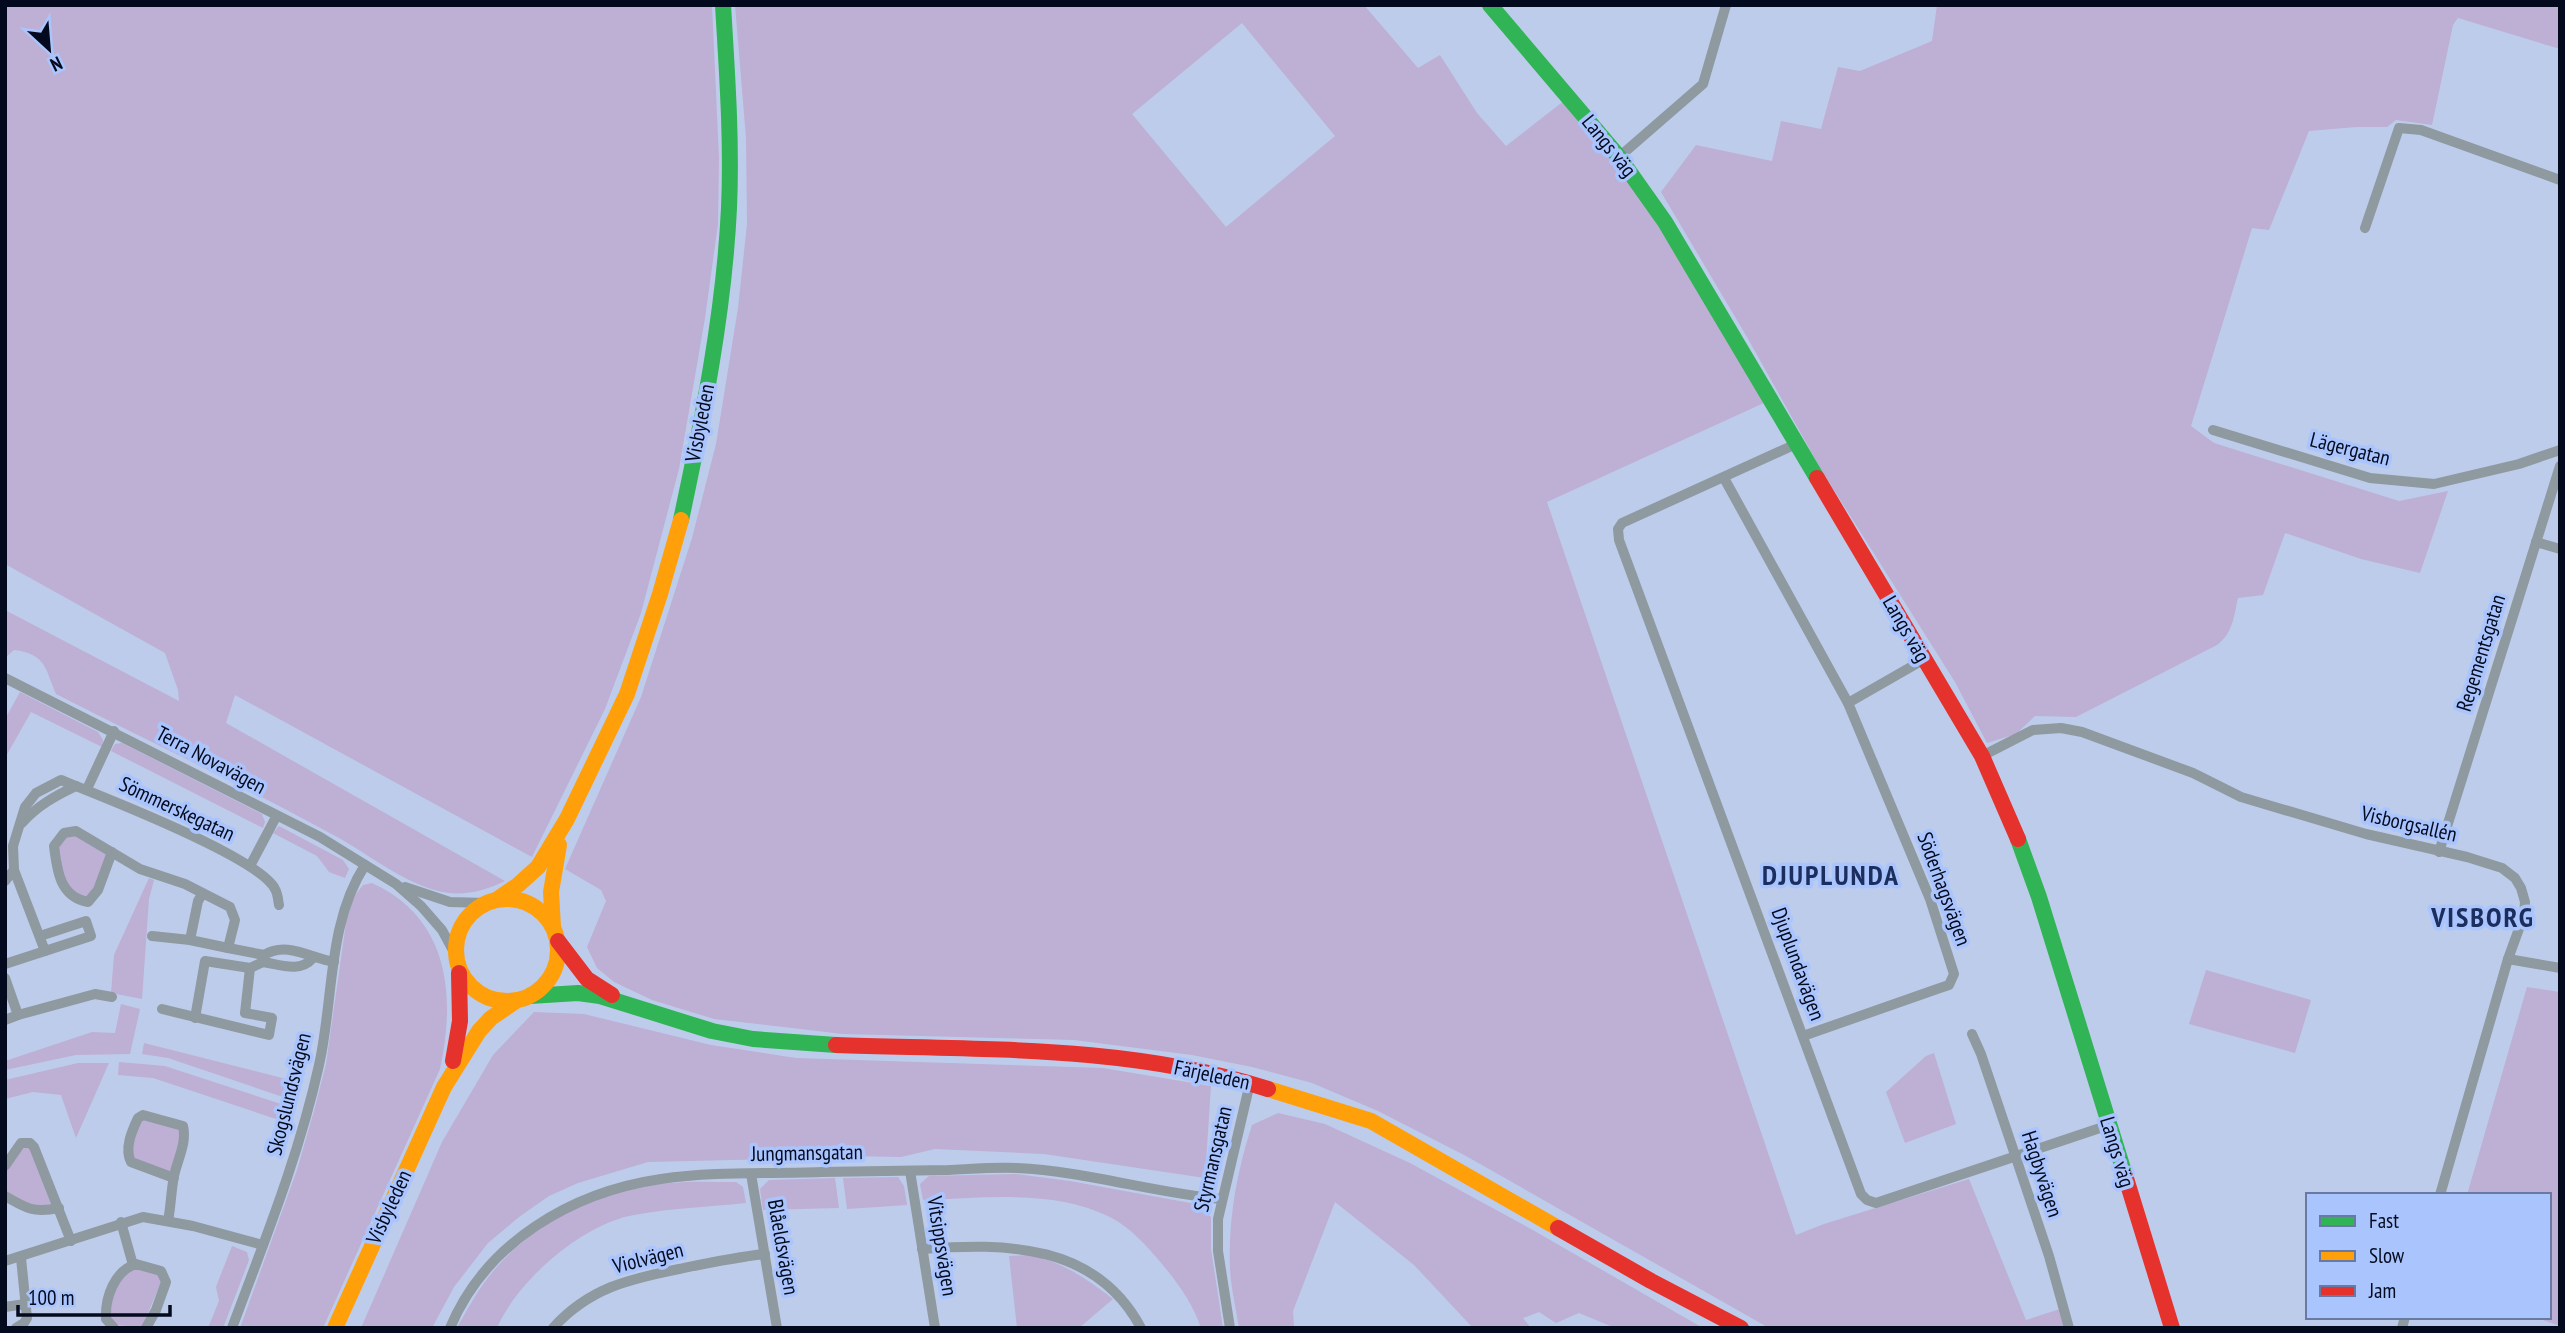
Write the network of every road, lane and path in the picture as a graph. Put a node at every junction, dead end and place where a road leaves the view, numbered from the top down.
1 (723, 5) edge
2 (1490, 5) edge
3 (1726, 5) edge
4 (1619, 157) junction
5 (2560, 180) edge
6 (2365, 228) dead end
7 (2213, 430) dead end
8 (1796, 444) junction
9 (2560, 450) edge
10 (2560, 466) edge
11 (1724, 478) junction
12 (2536, 542) junction
13 (2560, 549) edge
14 (1923, 660) junction
15 (5, 678) edge
16 (1848, 703) junction
17 (114, 731) junction
18 (1982, 756) junction
19 (81, 788) junction
20 (276, 817) junction
21 (567, 819) junction
22 (18, 828) junction
23 (112, 852) junction
24 (2439, 852) junction
25 (365, 865) junction
26 (250, 866) junction
27 (14, 870) junction
28 (5, 881) edge
29 (396, 884) junction
30 (203, 893) junction
31 (490, 902) junction
32 (279, 905) dead end
33 (555, 934) junction
34 (40, 936) junction
35 (152, 936) dead end
36 (190, 940) junction
37 (228, 948) junction
38 (45, 951) junction
39 (263, 958) junction
40 (313, 958) junction
41 (2508, 959) junction
42 (334, 962) junction
43 (457, 962) junction
44 (5, 964) edge
45 (250, 968) junction
46 (2560, 968) edge
47 (5, 978) edge
48 (112, 997) dead end
49 (523, 998) junction
50 (630, 1004) junction
51 (162, 1009) dead end
52 (244, 1013) junction
53 (18, 1015) junction
54 (195, 1018) junction
55 (5, 1020) edge
56 (242, 1029) junction
57 (1972, 1034) dead end
58 (1803, 1036) junction
59 (1250, 1083) junction
60 (444, 1087) junction
61 (2109, 1125) junction
62 (2016, 1155) junction
63 (5, 1166) edge
64 (911, 1171) junction
65 (751, 1174) junction
66 (174, 1178) junction
67 (2441, 1193) edge
68 (5, 1196) edge
69 (1222, 1199) junction
70 (59, 1208) junction
71 (121, 1222) junction
72 (168, 1222) junction
73 (71, 1241) junction
74 (263, 1245) junction
75 (922, 1249) junction
76 (765, 1254) junction
77 (21, 1258) junction
78 (5, 1261) edge
79 (133, 1265) junction
80 (25, 1304) junction
81 (5, 1307) edge
82 (16, 1328) edge
83 (114, 1328) edge
84 (146, 1328) edge
85 (232, 1328) edge
86 (335, 1328) edge
87 (450, 1328) edge
88 (553, 1328) edge
89 (777, 1328) edge
90 (935, 1328) edge
91 (1141, 1328) edge
92 (1230, 1328) edge
93 (1741, 1328) edge
94 (2069, 1328) edge
95 (2172, 1328) edge

1 - 21 main road, Visbyleden
2 - 4 main road, Langs väg
3 - 4 street
4 - 8 main road, Langs väg
5 - 6 street
7 - 9 street, Lägergatan
8 - 11 street, Djuplundavägen
8 - 14 main road, Langs väg
10 - 12 street, Regementsgatan
11 - 16 street, Söderhagsvägen
11 - 58 street, Djuplundavägen
12 - 13 street
12 - 24 street, Regementsgatan
14 - 16 street
14 - 18 main road, Langs väg
15 - 17 street, Terra Novavägen
16 - 58 street, Söderhagsvägen
17 - 19 street, Sömmerskegatan
17 - 20 street, Terra Novavägen
18 - 24 street, Visborgsallén
18 - 61 main road, Langs väg
19 - 22 street
19 - 22 street, Sömmerskegatan
19 - 26 street, Sömmerskegatan
20 - 25 street, Terra Novavägen
20 - 26 street, Sömmerskegatan
21 - 31 main road, Visbyleden
21 - 33 main road, Visbyleden
22 - 27 street, Sömmerskegatan
23 - 23 street
23 - 30 street
24 - 41 street, Visborgsallén
25 - 29 street, Terra Novavägen
25 - 42 street, Skogslundsvägen
26 - 32 street, Sömmerskegatan
27 - 28 street
27 - 34 street, Sömmerskegatan
29 - 31 street, Terra Novavägen
29 - 43 street, Terra Novavägen
30 - 36 street
30 - 37 street
31 - 33 main road
31 - 43 main road
33 - 49 main road
33 - 50 main road, Färjeleden
34 - 38 street, Sömmerskegatan
34 - 38 street
35 - 36 street
36 - 37 street
37 - 39 street
38 - 44 street
39 - 40 street
39 - 40 street
39 - 45 street
40 - 42 street
41 - 46 street
41 - 67 street, Visborgsallén
42 - 74 street, Skogslundsvägen
43 - 49 main road
43 - 60 main road, Visbyleden
45 - 52 street
45 - 54 street
47 - 53 street
48 - 53 street
49 - 50 main road, Färjeleden
49 - 60 main road, Visbyleden
50 - 59 main road, Färjeleden
51 - 54 street
52 - 56 street
52 - 56 street
53 - 55 street
54 - 56 street
57 - 62 street, Hagbyvägen
58 - 62 street, Djuplundavägen
59 - 69 street, Styrmansgatan
59 - 93 main road, Färjeleden
60 - 86 main road, Visbyleden
61 - 62 street, Djuplundavägen
61 - 95 main road, Langs väg
62 - 94 street, Hagbyvägen
63 - 70 street
64 - 65 street, Jungmansgatan
64 - 69 street, Jungmansgatan
64 - 75 street, Vitsippsvägen
65 - 76 street, Blåeldsvägen
65 - 87 street, Jungmansgatan
66 - 66 street
66 - 72 street
68 - 70 street
69 - 92 street, Styrmansgatan
70 - 73 street
71 - 72 street
71 - 73 street
71 - 79 street
72 - 74 street
73 - 77 street
74 - 85 street, Skogslundsvägen
75 - 90 street, Vitsippsvägen
75 - 91 street
76 - 88 street, Violvägen
76 - 89 street, Blåeldsvägen
77 - 78 street
77 - 80 street
79 - 83 street
79 - 84 street
80 - 81 street
80 - 82 street

